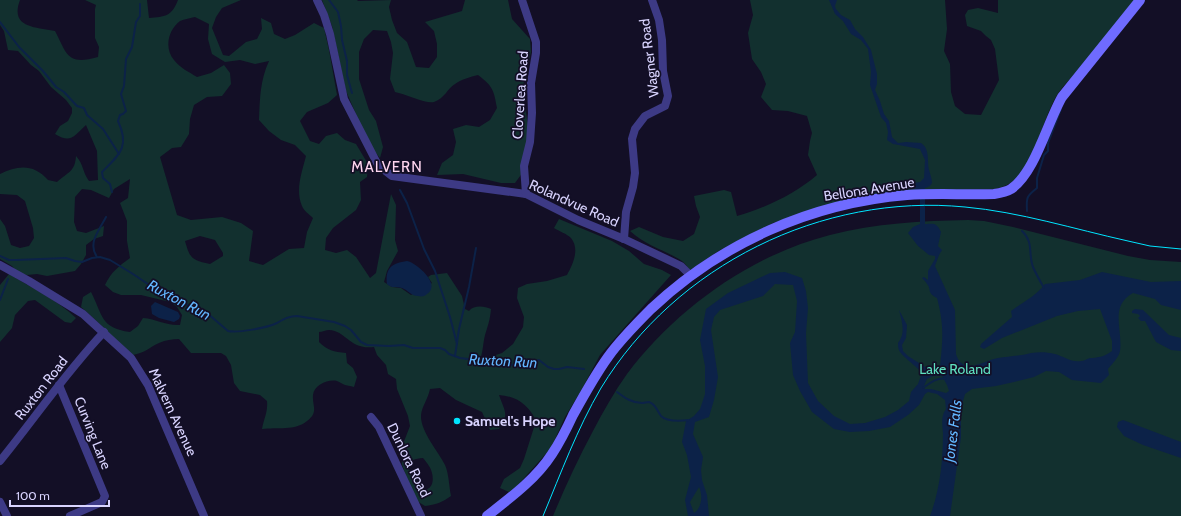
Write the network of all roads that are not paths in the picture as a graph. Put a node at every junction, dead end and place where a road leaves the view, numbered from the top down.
1 (317, 0) edge
2 (522, 0) edge
3 (652, 0) edge
4 (1140, 0) edge
5 (526, 194) junction
6 (624, 239) junction
7 (0, 265) edge
8 (691, 276) junction
9 (104, 332) junction
10 (59, 384) junction
11 (371, 417) dead end
12 (0, 461) edge
13 (0, 502) edge
14 (7, 516) edge
15 (70, 516) edge
16 (204, 516) edge
17 (422, 516) edge
18 (487, 516) edge

1 - 5 street, Rolandvue Road
2 - 5 street, Cloverlea Road
3 - 6 street, Wagner Road
4 - 8 main road, Bellona Avenue
5 - 6 street, Rolandvue Road
6 - 8 street, Rolandvue Road
7 - 9 street, Malvern Avenue
8 - 18 main road, Bellona Avenue
9 - 10 street, Ruxton Road
9 - 16 street, Malvern Avenue
10 - 12 street, Ruxton Road
10 - 15 street, Curving Lane
11 - 17 street, Dunlora Road
13 - 14 street

